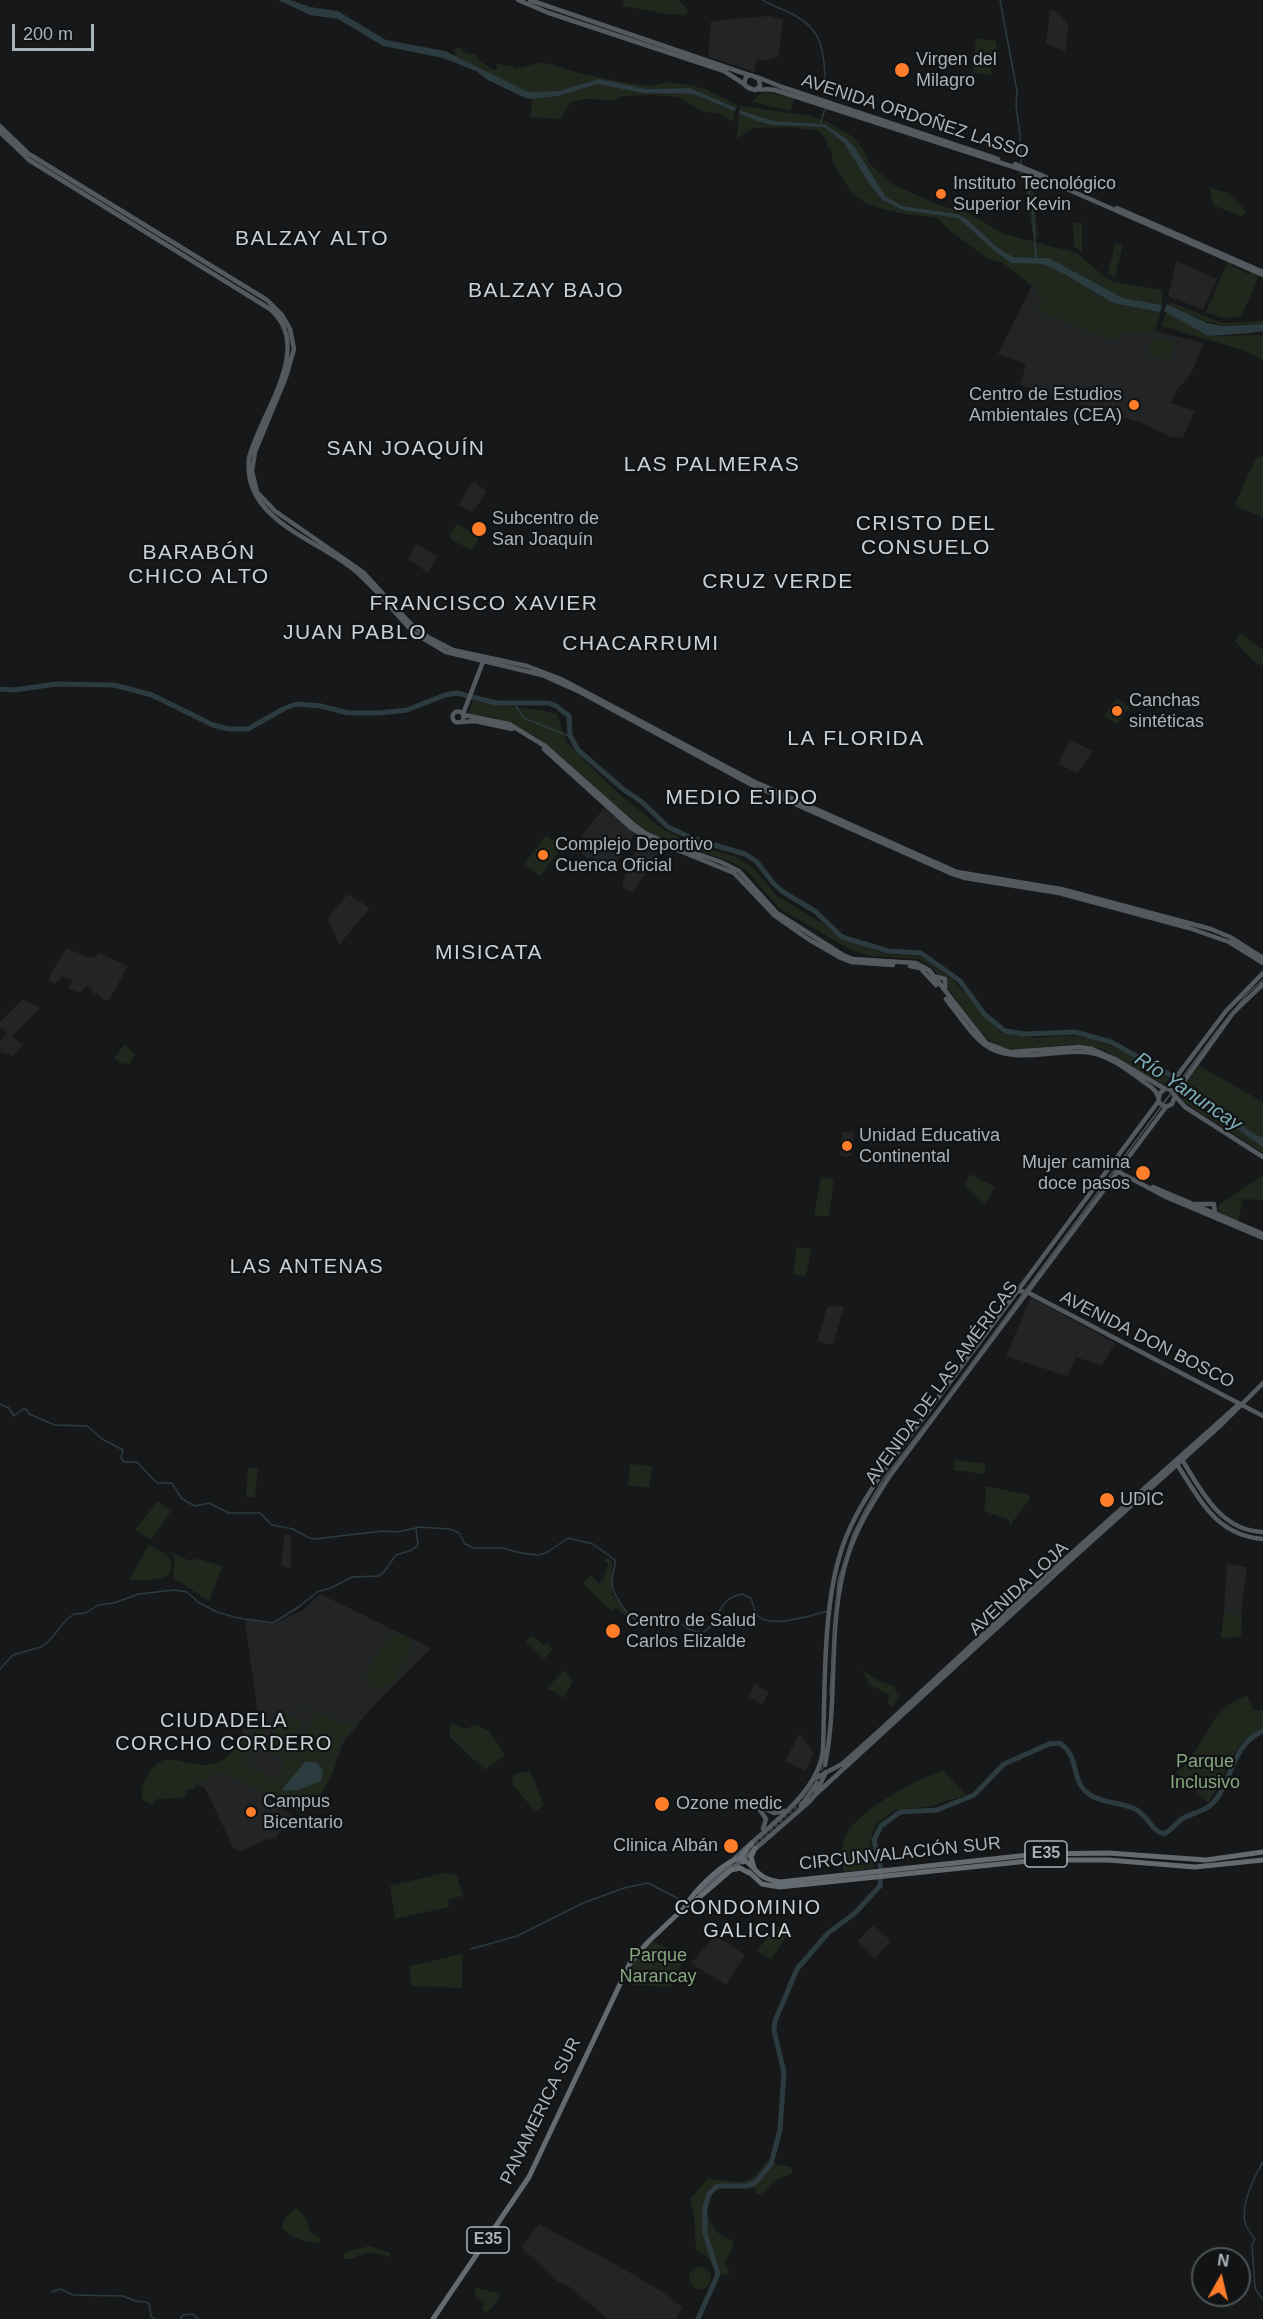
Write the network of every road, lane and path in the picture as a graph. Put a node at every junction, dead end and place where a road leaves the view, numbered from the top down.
1 (518, 0) edge
2 (531, 1) edge
3 (754, 76) junction
4 (744, 84) junction
5 (755, 90) junction
6 (0, 126) edge
7 (0, 132) edge
8 (1016, 166) junction
9 (1263, 273) edge
10 (234, 283) junction
11 (484, 658) junction
12 (471, 659) junction
13 (494, 663) junction
14 (480, 671) junction
15 (462, 713) junction
16 (462, 722) junction
17 (1263, 958) edge
18 (1263, 963) edge
19 (1263, 972) edge
20 (1263, 984) edge
21 (1216, 1024) junction
22 (1217, 1034) junction
23 (1167, 1087) junction
24 (1176, 1093) junction
25 (1158, 1100) junction
26 (1168, 1106) junction
27 (1185, 1107) junction
28 (1263, 1157) edge
29 (1117, 1170) junction
30 (1192, 1204) junction
31 (1215, 1214) junction
32 (1263, 1236) edge
33 (1019, 1291) junction
34 (1027, 1292) junction
35 (1263, 1383) edge
36 (1240, 1403) junction
37 (1263, 1416) edge
38 (1181, 1458) junction
39 (1176, 1463) junction
40 (1263, 1532) edge
41 (1263, 1539) edge
42 (825, 1694) junction
43 (831, 1713) junction
44 (829, 1759) junction
45 (842, 1764) junction
46 (826, 1772) junction
47 (816, 1781) junction
48 (815, 1795) junction
49 (787, 1810) junction
50 (799, 1812) junction
51 (760, 1834) junction
52 (753, 1846) junction
53 (1263, 1852) edge
54 (742, 1859) junction
55 (1263, 1860) edge
56 (730, 1866) junction
57 (886, 1872) junction
58 (752, 1873) junction
59 (685, 1907) joint
60 (433, 2319) edge

1 - 4 main road
2 - 3 main road, AVENIDA ORDOÑEZ LASSO
3 - 4 main road
3 - 5 main road
3 - 8 main road, AVENIDA ORDOÑEZ LASSO
4 - 5 main road
5 - 8 main road, AVENIDA ORDOÑEZ LASSO
6 - 10 main road
7 - 10 main road
8 - 9 main road, AVENIDA ORDOÑEZ LASSO
10 - 11 main road
10 - 12 main road
11 - 12 main road
11 - 13 main road
11 - 14 main road
11 - 17 main road
12 - 14 main road
13 - 14 main road
13 - 18 main road
14 - 15 main road
15 - 16 main road
15 - 16 main road
15 - 23 main road
16 - 25 main road
19 - 21 main road, AVENIDA DE LAS AMÉRICAS
20 - 22 main road, AVENIDA DE LAS AMÉRICAS
21 - 22 main road
21 - 23 main road, AVENIDA DE LAS AMÉRICAS
22 - 24 main road, AVENIDA DE LAS AMÉRICAS
23 - 24 main road
23 - 25 main road, AVENIDA DE LAS AMÉRICAS
24 - 26 main road, AVENIDA DE LAS AMÉRICAS
24 - 27 main road
25 - 26 main road
25 - 33 main road, AVENIDA DE LAS AMÉRICAS
26 - 27 main road
26 - 29 main road, AVENIDA DE LAS AMÉRICAS
27 - 28 main road
29 - 30 main road
29 - 32 main road
29 - 34 main road, AVENIDA DE LAS AMÉRICAS
30 - 31 main road
30 - 31 main road
31 - 32 main road
33 - 34 main road, AVENIDA DON BOSCO
33 - 42 main road, AVENIDA DE LAS AMÉRICAS
34 - 36 main road, AVENIDA DON BOSCO
34 - 43 main road, AVENIDA DE LAS AMÉRICAS
35 - 36 main road, AVENIDA LOJA
36 - 37 main road, AVENIDA DON BOSCO
36 - 38 main road, AVENIDA LOJA
38 - 39 main road, AVENIDA LOJA
38 - 40 main road
39 - 41 main road
39 - 45 main road, AVENIDA LOJA
39 - 48 main road, AVENIDA LOJA
42 - 43 main road, AVENIDA DE LAS AMÉRICAS
42 - 47 main road, AVENIDA DE LAS AMÉRICAS
43 - 44 main road, AVENIDA DE LAS AMÉRICAS
44 - 45 main road
44 - 46 main road, AVENIDA DE LAS AMÉRICAS
45 - 46 main road, AVENIDA LOJA
46 - 47 main road, AVENIDA LOJA
46 - 48 main road, AVENIDA DE LAS AMÉRICAS
47 - 49 main road, AVENIDA DE LAS AMÉRICAS
47 - 50 main road
48 - 50 main road, AVENIDA DE LAS AMÉRICAS
49 - 51 main road, AVENIDA DE LAS AMÉRICAS
49 - 51 main road
50 - 52 main road, AVENIDA DE LAS AMÉRICAS
51 - 52 main road, AVENIDA DE LAS AMÉRICAS
52 - 54 highway
52 - 56 main road, AVENIDA DE LAS AMÉRICAS
52 - 58 highway
53 - 57 highway, CIRCUNVALACIÓN SUR / E35
54 - 56 highway, E35
54 - 58 highway
55 - 57 highway, CIRCUNVALACIÓN SUR / E35
56 - 58 highway, E35
56 - 59 highway, AVENIDA DE LAS AMÉRICAS / E35
57 - 58 highway, CIRCUNVALACIÓN SUR / E35
59 - 60 highway, PANAMERICA SUR / E35

